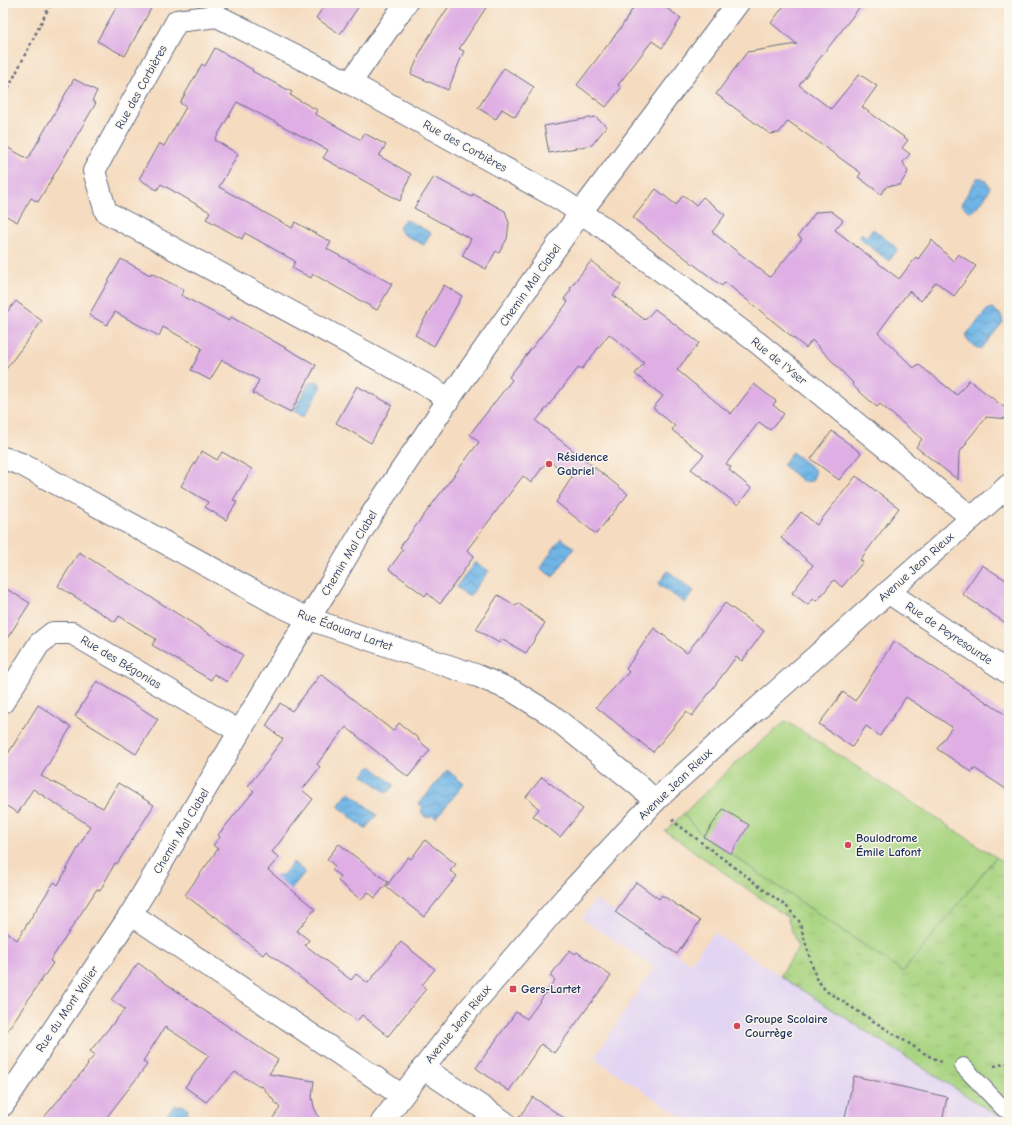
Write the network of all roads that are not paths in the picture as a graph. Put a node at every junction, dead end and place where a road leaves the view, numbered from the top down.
1 (406, 3) edge
2 (734, 4) edge
3 (350, 83) junction
4 (581, 212) junction
5 (449, 399) junction
6 (3, 458) edge
7 (1009, 484) edge
8 (972, 518) junction
9 (888, 592) junction
10 (309, 619) junction
11 (1009, 673) edge
12 (3, 702) edge
13 (240, 732) junction
14 (655, 801) junction
15 (132, 914) junction
16 (963, 1066) road end
17 (423, 1068) junction
18 (401, 1095) junction
19 (3, 1105) edge
20 (1004, 1109) dead end
21 (382, 1122) edge
22 (504, 1122) edge

1 - 3 street
2 - 4 street, Chemin Mal Clabel
3 - 4 street, Rue des Corbières
3 - 5 street, Rue des Corbières
4 - 5 street, Chemin Mal Clabel
4 - 8 street, Rue de l'Yser
5 - 10 street, Chemin Mal Clabel
6 - 10 street, Rue Édouard Lartet
7 - 8 street, Avenue Jean Rieux
8 - 9 street, Avenue Jean Rieux
9 - 11 street, Rue de Peyresourde
9 - 14 street, Avenue Jean Rieux
10 - 13 street, Chemin Mal Clabel
10 - 14 street, Rue Édouard Lartet
12 - 13 street, Rue des Bégonias
13 - 15 street, Chemin Mal Clabel
14 - 17 street, Avenue Jean Rieux
15 - 18 street
15 - 19 street, Rue du Mont Vallier
16 - 20 lane
17 - 18 street, Avenue Jean Rieux
17 - 22 street
18 - 21 street, Avenue Jean Rieux

